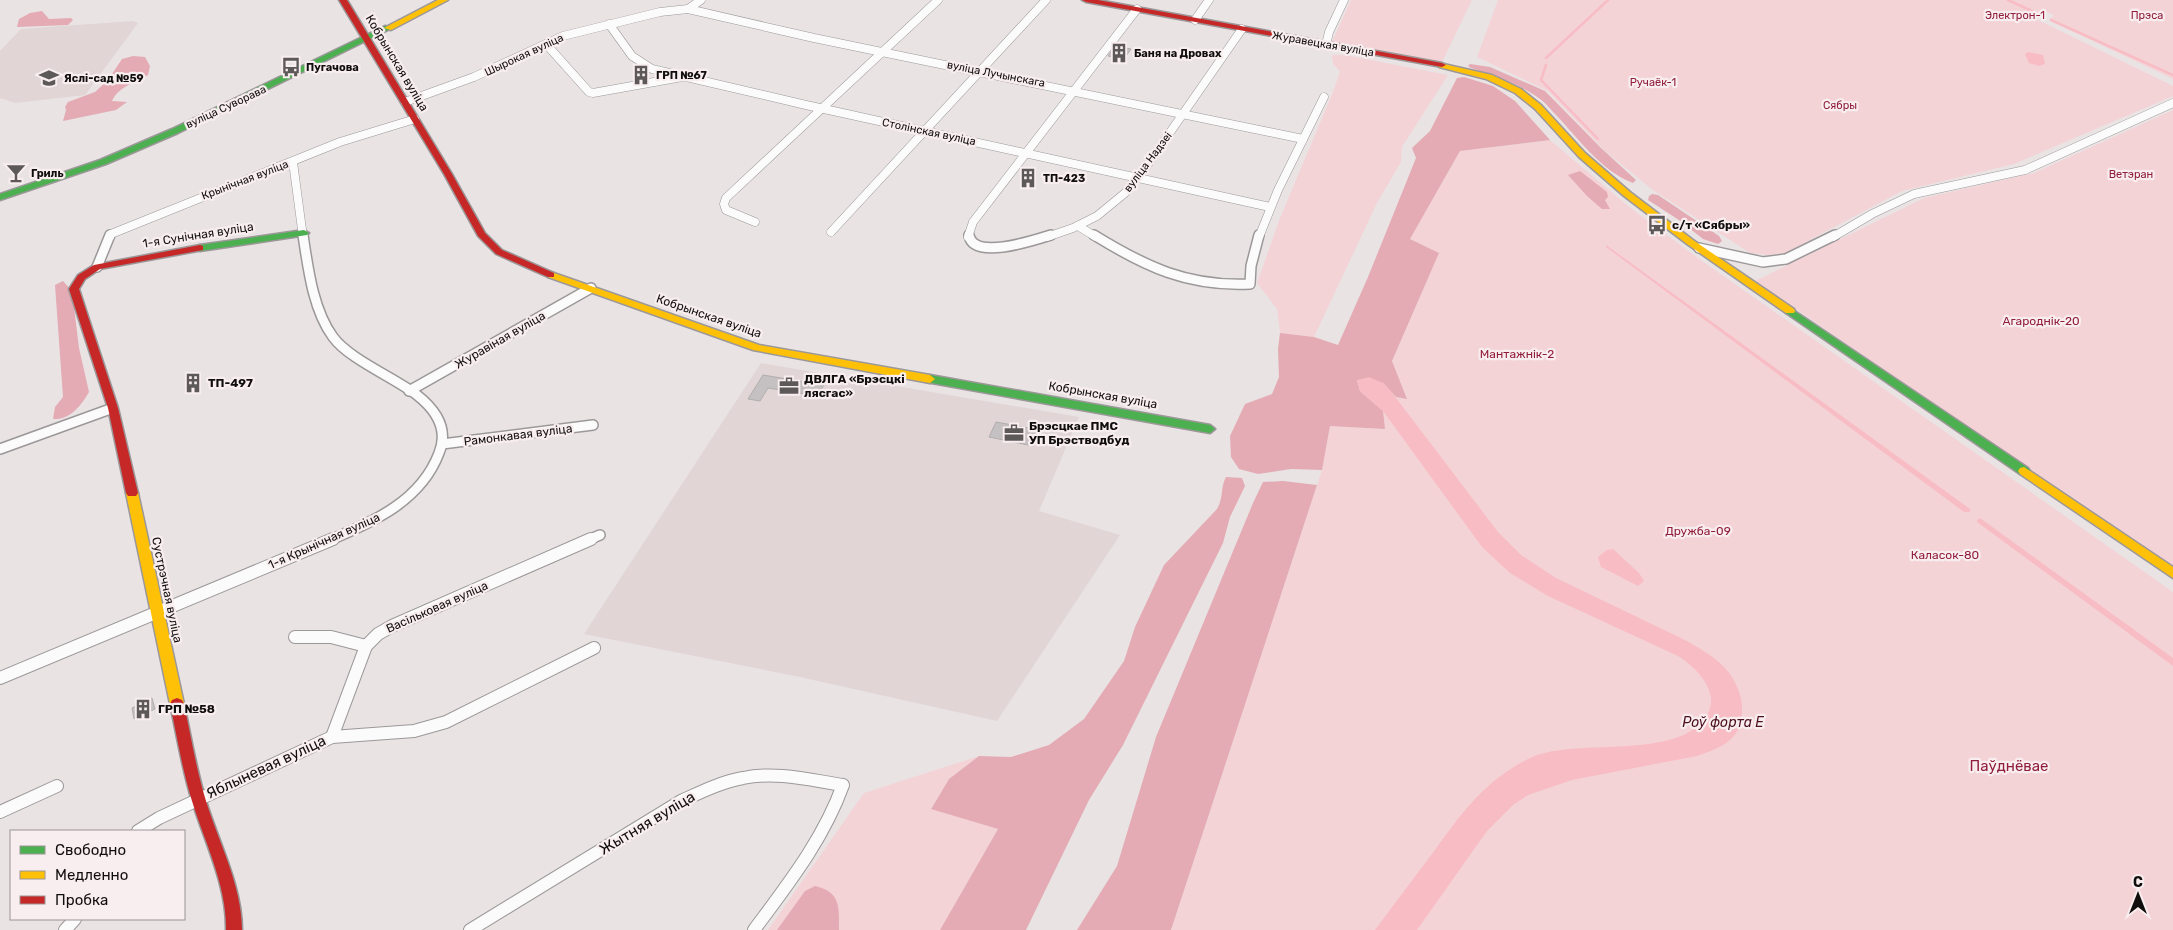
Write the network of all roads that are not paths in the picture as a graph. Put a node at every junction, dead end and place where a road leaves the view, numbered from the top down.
1 (343, 0) edge
2 (444, 0) edge
3 (702, 0) edge
4 (938, 0) edge
5 (1046, 0) edge
6 (1086, 0) edge
7 (1209, 0) edge
8 (1344, 0) edge
9 (688, 9) junction
10 (1137, 9) junction
11 (1195, 20) junction
12 (609, 24) junction
13 (1242, 29) junction
14 (366, 38) junction
15 (546, 44) junction
16 (1326, 45) junction
17 (883, 52) junction
18 (980, 71) junction
19 (685, 77) junction
20 (1075, 90) junction
21 (1324, 97) dead end
22 (405, 102) junction
23 (2173, 103) edge
24 (822, 108) junction
25 (1183, 113) junction
26 (415, 119) junction
27 (925, 130) junction
28 (1304, 139) junction
29 (1025, 152) junction
30 (293, 162) junction
31 (1139, 176) junction
32 (0, 197) edge
33 (1270, 207) junction
34 (755, 222) dead end
35 (1078, 226) junction
36 (831, 232) dead end
37 (304, 233) junction
38 (1699, 248) junction
39 (97, 267) junction
40 (591, 288) junction
41 (409, 392) junction
42 (113, 408) junction
43 (594, 425) dead end
44 (1210, 429) dead end
45 (442, 444) junction
46 (0, 449) edge
47 (600, 534) dead end
48 (2173, 573) edge
49 (158, 611) junction
50 (296, 637) dead end
51 (366, 646) junction
52 (594, 648) dead end
53 (0, 678) edge
54 (332, 737) junction
55 (57, 786) dead end
56 (198, 799) junction
57 (0, 812) edge
58 (140, 830) edge
59 (74, 920) edge
60 (65, 930) edge
61 (234, 930) edge
62 (470, 930) edge
63 (754, 930) edge

1 - 14 street, Кобрынская вуліца
2 - 14 street, вуліца Суворава
3 - 9 street, Шырокая вуліца
4 - 17 street
5 - 18 street
6 - 10 street, Журавецкая вуліца
7 - 11 street
8 - 16 street
9 - 12 street, Шырокая вуліца
9 - 17 street, вуліца Лучынскага
10 - 11 street, Журавецкая вуліца
10 - 20 street
11 - 13 street, Журавецкая вуліца
12 - 15 street, Шырокая вуліца
12 - 19 street, Столінская вуліца
13 - 16 street, Журавецкая вуліца
13 - 25 street, вуліца Надзеі
14 - 22 street, Кобрынская вуліца
14 - 32 street, вуліца Суворава
15 - 19 street
15 - 22 street, Шырокая вуліца
16 - 38 street, Журавецкая вуліца
17 - 18 street, вуліца Лучынскага
17 - 24 street
18 - 20 street, вуліца Лучынскага
18 - 27 street
19 - 24 street, Столінская вуліца
20 - 25 street, вуліца Лучынскага
20 - 29 street
21 - 28 street
22 - 26 street, Кобрынская вуліца
23 - 38 street
24 - 27 street, Столінская вуліца
24 - 34 street
25 - 28 street, вуліца Лучынскага
25 - 31 street, вуліца Надзеі
26 - 30 street, Крынічная вуліца
26 - 40 street, Кобрынская вуліца
27 - 29 street, Столінская вуліца
27 - 36 street
28 - 33 street
29 - 31 street, Столінская вуліца
29 - 35 street, вуліца Надзеі
30 - 37 street, 1-я Крынічная вуліца
30 - 39 street, Крынічная вуліца
31 - 33 street, Столінская вуліца
31 - 35 street, вуліца Надзеі
33 - 35 street
37 - 39 street, 1-я Сунічная вуліца
37 - 41 street, 1-я Крынічная вуліца
38 - 48 street, Журавецкая вуліца
39 - 42 street, Сустрэчная вуліца
40 - 41 street, Журавіная вуліца
40 - 44 street, Кобрынская вуліца
41 - 45 street, 1-я Крынічная вуліца
42 - 46 street
42 - 49 street, Сустрэчная вуліца
43 - 45 street, Рамонкавая вуліца
45 - 49 street, 1-я Крынічная вуліца
47 - 51 street, Васільковая вуліца
49 - 53 street, 1-я Крынічная вуліца
49 - 56 street, Сустрэчная вуліца
50 - 51 street
51 - 54 street, Васільковая вуліца
52 - 54 street, Яблыневая вуліца
54 - 56 street, Яблыневая вуліца
55 - 57 street
56 - 58 street, Яблыневая вуліца
56 - 61 street, Сустрэчная вуліца
59 - 60 street
62 - 63 street, Жытняя вуліца

